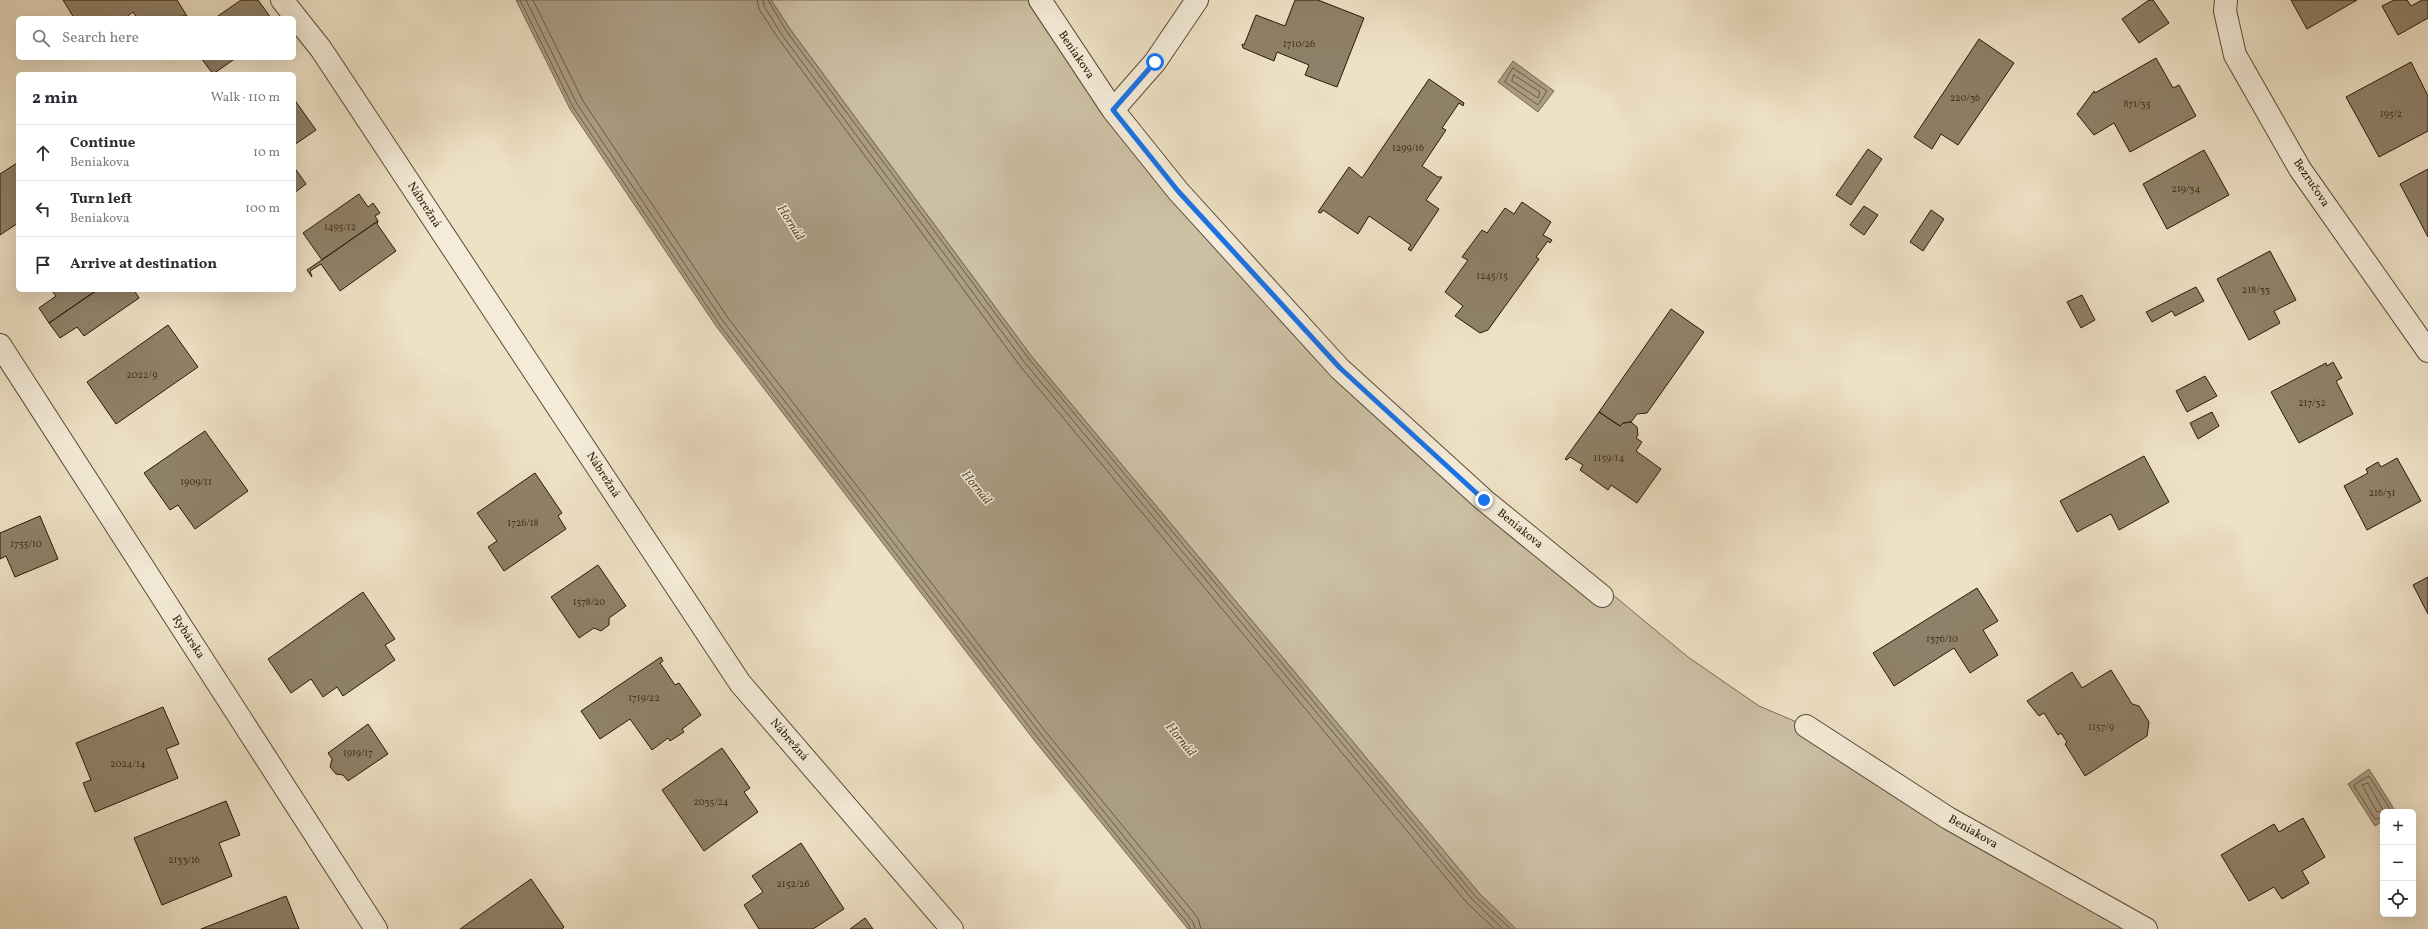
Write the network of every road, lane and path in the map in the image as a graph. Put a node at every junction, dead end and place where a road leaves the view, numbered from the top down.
1 (282, 0) edge
2 (1040, 0) edge
3 (1197, 0) edge
4 (2226, 0) edge
5 (295, 16) edge
6 (296, 18) edge
7 (1113, 110) junction
8 (0, 345) edge
9 (2428, 351) edge
10 (1602, 596) dead end
11 (1806, 726) dead end
12 (376, 929) edge
13 (952, 929) edge
14 (2146, 929) edge

1 - 5 street, Nábrežná
2 - 7 street, Beniakova
3 - 7 street
4 - 9 street, Bezručova
6 - 13 street, Nábrežná
7 - 10 street, Beniakova
8 - 12 street, Rybárska
11 - 14 street, Beniakova

